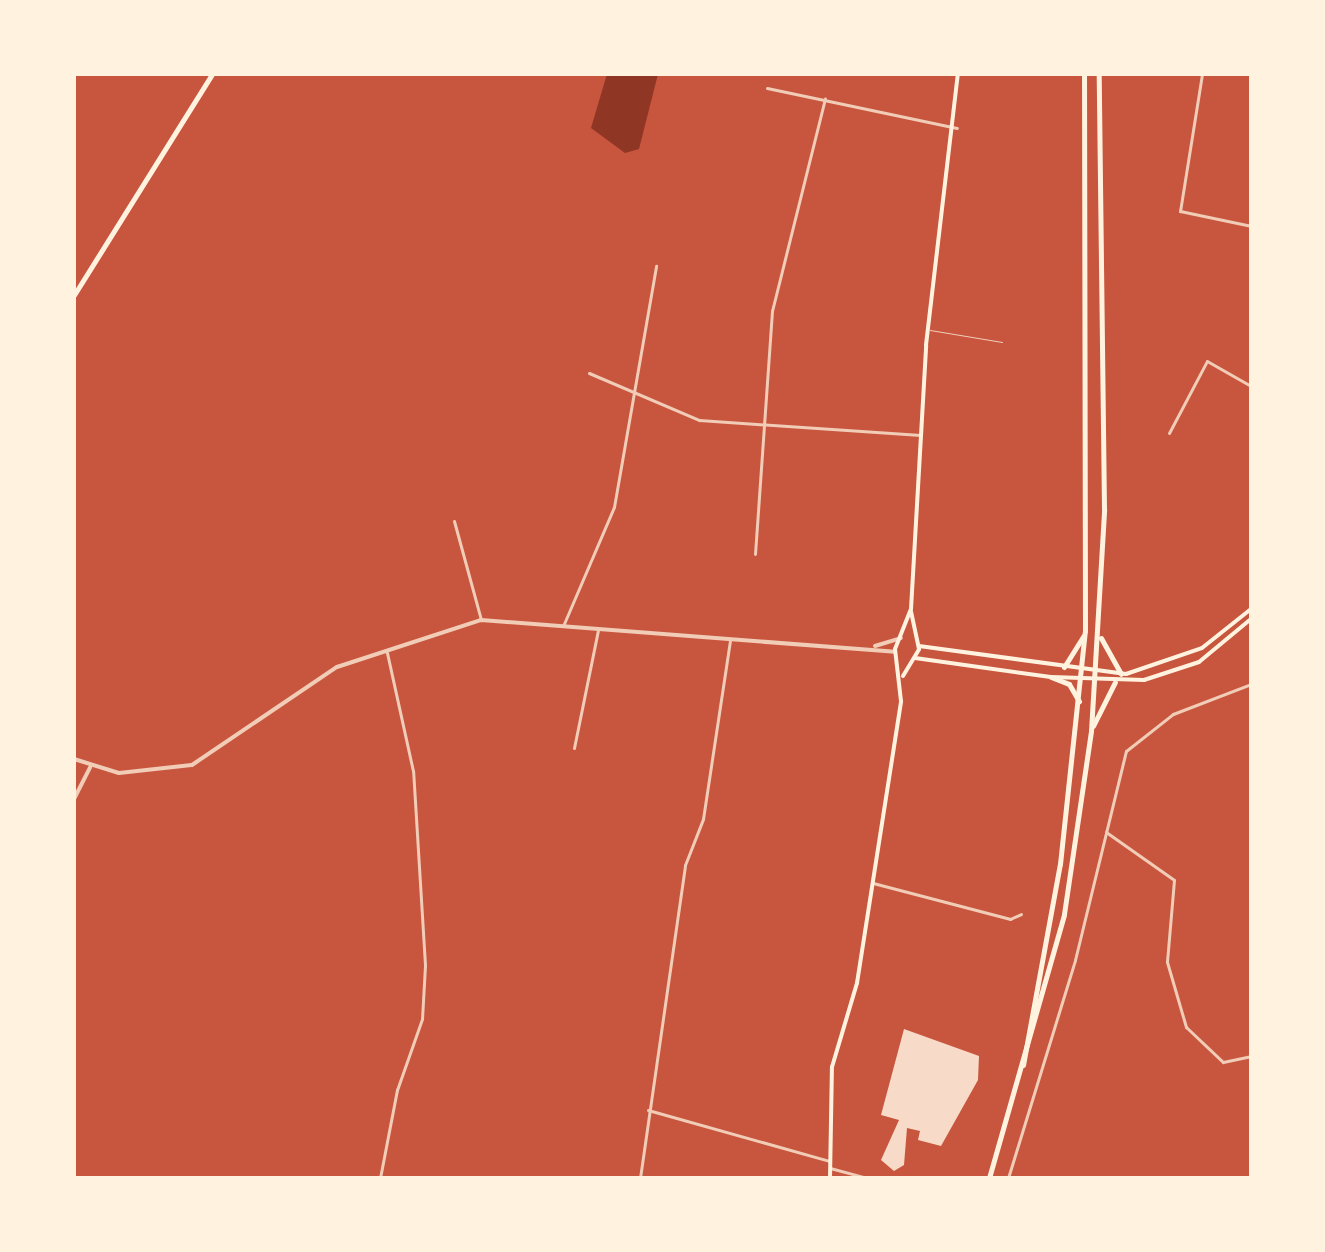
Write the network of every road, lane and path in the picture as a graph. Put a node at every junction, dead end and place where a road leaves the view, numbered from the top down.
1 (212, 74) edge
2 (958, 74) edge
3 (1084, 74) edge
4 (1099, 74) edge
5 (1202, 74) edge
6 (767, 88) dead end
7 (825, 99) junction
8 (957, 128) junction
9 (1251, 226) edge
10 (656, 266) dead end
11 (74, 295) edge
12 (928, 329) junction
13 (1002, 342) dead end
14 (589, 373) dead end
15 (1251, 386) edge
16 (634, 395) junction
17 (764, 426) junction
18 (1169, 433) dead end
19 (920, 435) junction
20 (454, 521) dead end
21 (755, 554) dead end
22 (911, 609) junction
23 (1251, 609) edge
24 (1251, 619) edge
25 (481, 620) junction
26 (563, 626) junction
27 (598, 630) junction
28 (1085, 631) junction
29 (1100, 631) junction
30 (902, 638) junction
31 (730, 640) junction
32 (918, 644) junction
33 (873, 648) junction
34 (387, 653) junction
35 (896, 654) junction
36 (912, 659) junction
37 (1064, 667) junction
38 (1082, 670) junction
39 (1096, 673) junction
40 (1121, 674) junction
41 (1051, 677) junction
42 (902, 679) junction
43 (1081, 679) junction
44 (1095, 681) junction
45 (1115, 682) junction
46 (1251, 684) edge
47 (1079, 702) junction
48 (1091, 731) junction
49 (574, 748) dead end
50 (74, 759) edge
51 (90, 767) junction
52 (74, 799) edge
53 (1106, 832) junction
54 (873, 883) junction
55 (1021, 914) dead end
56 (1251, 1056) edge
57 (1022, 1074) junction
58 (648, 1110) junction
59 (830, 1161) junction
60 (830, 1168) junction
61 (640, 1177) edge
62 (380, 1178) edge
63 (830, 1178) edge
64 (868, 1178) edge
65 (989, 1178) edge
66 (1008, 1178) edge

1 - 11 main road
2 - 8 main road
3 - 28 main road
4 - 29 main road
5 - 9 street
6 - 7 street
7 - 8 street
7 - 17 street
8 - 12 main road
10 - 16 street
12 - 13 lane
12 - 19 main road
14 - 16 street
15 - 18 street
16 - 17 street
16 - 26 street
17 - 19 street
17 - 21 street
19 - 22 main road
20 - 25 street
22 - 30 main road
22 - 32 main road
23 - 40 main road
24 - 45 main road
25 - 26 street
25 - 34 street
26 - 27 street
27 - 31 street
27 - 49 street
28 - 37 main road
28 - 38 main road
29 - 39 main road
29 - 40 main road
30 - 32 main road
30 - 33 street
30 - 35 main road
31 - 33 street
31 - 58 street
32 - 36 main road
32 - 37 main road
33 - 35 street
34 - 51 street
34 - 62 street
35 - 36 main road
35 - 42 main road
36 - 41 main road
36 - 42 main road
37 - 38 main road
38 - 39 main road
38 - 43 main road
39 - 40 main road
39 - 44 main road
41 - 43 main road
41 - 47 main road
42 - 54 main road
43 - 44 main road
43 - 47 main road
44 - 45 main road
44 - 48 main road
45 - 48 main road
46 - 53 street
47 - 57 main road
48 - 57 main road
50 - 51 street
51 - 52 street
53 - 56 street
53 - 66 street
54 - 55 street
54 - 59 main road
57 - 65 main road
58 - 59 street
58 - 61 street
59 - 60 main road
60 - 63 main road
60 - 64 street

